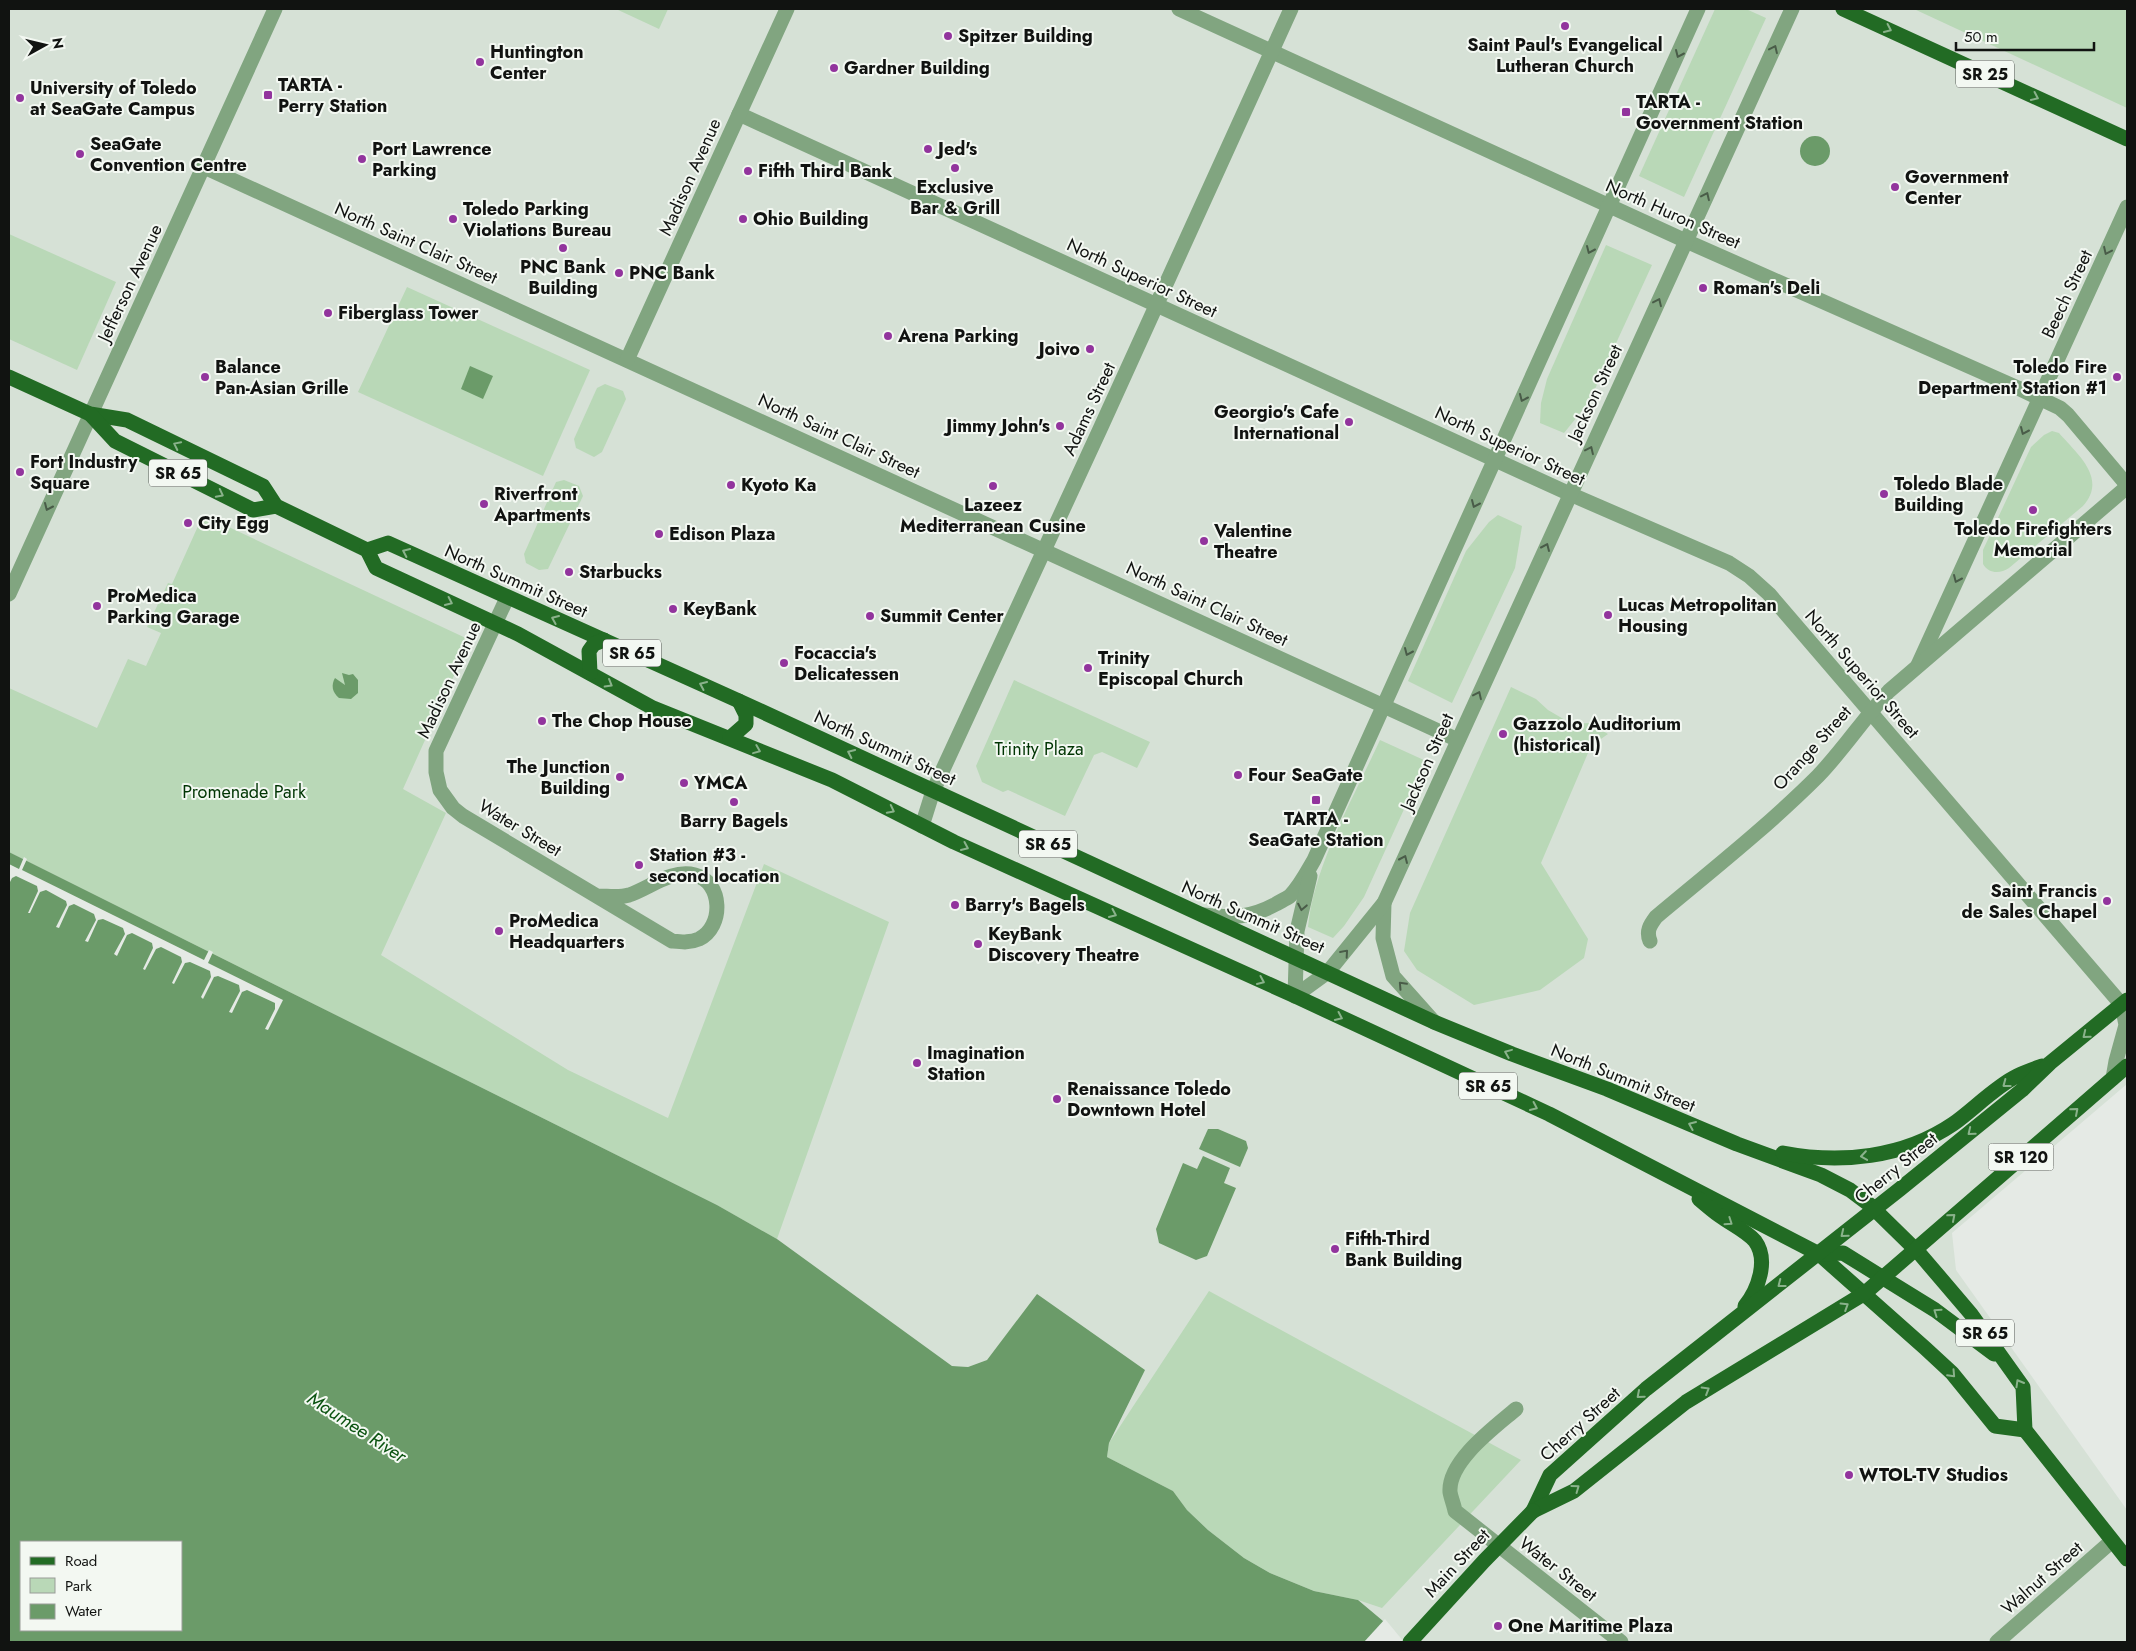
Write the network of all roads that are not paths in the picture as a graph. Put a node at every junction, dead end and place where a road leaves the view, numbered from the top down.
1 (275, 9) edge
2 (787, 9) edge
3 (1179, 9) edge
4 (1291, 9) edge
5 (1698, 9) edge
6 (1792, 9) edge
7 (1843, 9) edge
8 (1272, 51) junction
9 (739, 114) junction
10 (2127, 139) edge
11 (204, 167) junction
12 (1610, 206) junction
13 (2127, 207) edge
14 (1686, 241) junction
15 (1157, 305) junction
16 (628, 360) junction
17 (9, 377) edge
18 (2039, 398) junction
19 (90, 414) junction
20 (1495, 460) junction
21 (2127, 486) edge
22 (1570, 494) junction
23 (276, 506) junction
24 (367, 550) junction
25 (1044, 550) junction
26 (14, 569) edge
27 (9, 594) edge
28 (507, 598) junction
29 (495, 623) junction
30 (604, 640) junction
31 (1916, 669) junction
32 (590, 673) junction
33 (739, 701) junction
34 (1384, 706) junction
35 (1870, 711) junction
36 (730, 738) junction
37 (1458, 740) junction
38 (437, 780) joint
39 (933, 790) junction
40 (922, 826) junction
41 (1314, 860) junction
42 (598, 896) junction
43 (1384, 903) junction
44 (1202, 914) junction
45 (1650, 941) dead end
46 (1297, 958) junction
47 (1328, 972) junction
48 (1295, 996) junction
49 (2125, 1004) edge
50 (1434, 1022) junction
51 (2050, 1063) junction
52 (2127, 1066) edge
53 (2113, 1078) junction
54 (1737, 1144) junction
55 (1678, 1180) junction
56 (1875, 1209) junction
57 (1915, 1249) junction
58 (1819, 1254) junction
59 (1884, 1276) junction
60 (1865, 1293) junction
61 (1733, 1321) junction
62 (2004, 1361) junction
63 (1516, 1409) dead end
64 (2025, 1430) junction
65 (1533, 1511) junction
66 (2112, 1541) junction
67 (2127, 1559) edge
68 (1410, 1642) edge
69 (1621, 1642) edge
70 (1997, 1642) edge

1 - 11 street, Jefferson Avenue
2 - 9 street, Madison Avenue
3 - 8 street, North Huron Street
4 - 8 street, Adams Street
5 -> 12 street
14 -> 6 street, Jackson Street
7 -> 10 main road, SR 25
8 - 12 street, North Huron Street
8 - 15 street, Adams Street
9 - 15 street, North Superior Street
9 - 16 street, Madison Avenue
11 - 16 street, North Saint Clair Street
11 - 19 street, Jefferson Avenue
12 - 14 street, North Huron Street
12 -> 20 street
13 -> 18 street, Beech Street
14 - 18 street, North Huron Street
22 -> 14 street, Jackson Street
15 - 20 street, North Superior Street
15 - 25 street, Adams Street
16 - 25 street, North Saint Clair Street
17 - 19 main road, SR 65
18 - 21 street, North Huron Street
18 -> 31 street, Beech Street
23 -> 19 main road, SR 65
19 -> 23 main road, SR 65
19 -> 26 street, Jefferson Avenue
20 - 22 street, North Superior Street
20 -> 34 street
21 - 31 street, Orange Street
22 - 35 street, North Superior Street
37 -> 22 street, Jackson Street
23 - 24 main road, SR 65
28 -> 24 main road, North Summit Street / SR 65
24 -> 29 main road, SR 65
25 - 34 street, North Saint Clair Street
25 - 39 street, Adams Street
26 - 27 street, Jefferson Avenue
28 - 29 street, Madison Avenue
30 -> 28 main road, North Summit Street / SR 65
29 - 32 main road, SR 65
29 - 38 street, Madison Avenue
30 - 32 main road
33 -> 30 main road, North Summit Street / SR 65
31 - 35 street, Orange Street
32 -> 36 main road, SR 65
33 - 36 main road
39 -> 33 main road, North Summit Street / SR 65
34 - 37 street, North Saint Clair Street
34 - 41 street
35 - 45 street, Orange Street
35 - 49 street, North Superior Street
36 -> 40 main road, SR 65
43 -> 37 street, Jackson Street
38 - 42 street, Water Street
39 - 40 street, Adams Street
39 - 44 main road, North Summit Street / SR 65
40 -> 48 main road, SR 65
41 - 44 street
41 -> 46 street
42 - 42 street, Water Street
47 -> 43 street, Jackson Street
50 -> 43 street, Jackson Street
44 - 46 main road, North Summit Street / SR 65
46 - 47 main road, North Summit Street / SR 65
46 - 48 street
47 - 48 street, Jackson Street
47 - 50 main road, North Summit Street / SR 65
48 -> 55 main road, SR 65
49 -> 51 main road, Cherry Street / SR 120
49 - 53 street
54 -> 50 main road, North Summit Street / SR 65
51 -> 54 main road
51 -> 56 main road, Cherry Street / SR 120
52 - 53 main road, SR 120
57 -> 53 main road, SR 120
54 - 56 main road, North Summit Street / SR 65
55 - 58 main road, SR 65
55 -> 61 main road
56 - 57 main road, North Summit Street / SR 65
56 -> 58 main road, Cherry Street / SR 120
57 - 59 main road, SR 120
57 - 62 main road, North Summit Street / SR 65
58 - 59 main road
58 - 60 main road, SR 65
58 -> 61 main road, Cherry Street
59 - 60 main road, SR 120
62 -> 59 main road
60 -> 64 main road, SR 65
65 -> 60 main road
61 -> 65 main road, Cherry Street
64 -> 62 main road, North Summit Street / SR 65
63 - 69 street, Water Street
64 - 66 main road
65 - 68 main road, Main Street, bridge
66 - 67 main road
66 - 70 street, Walnut Street

